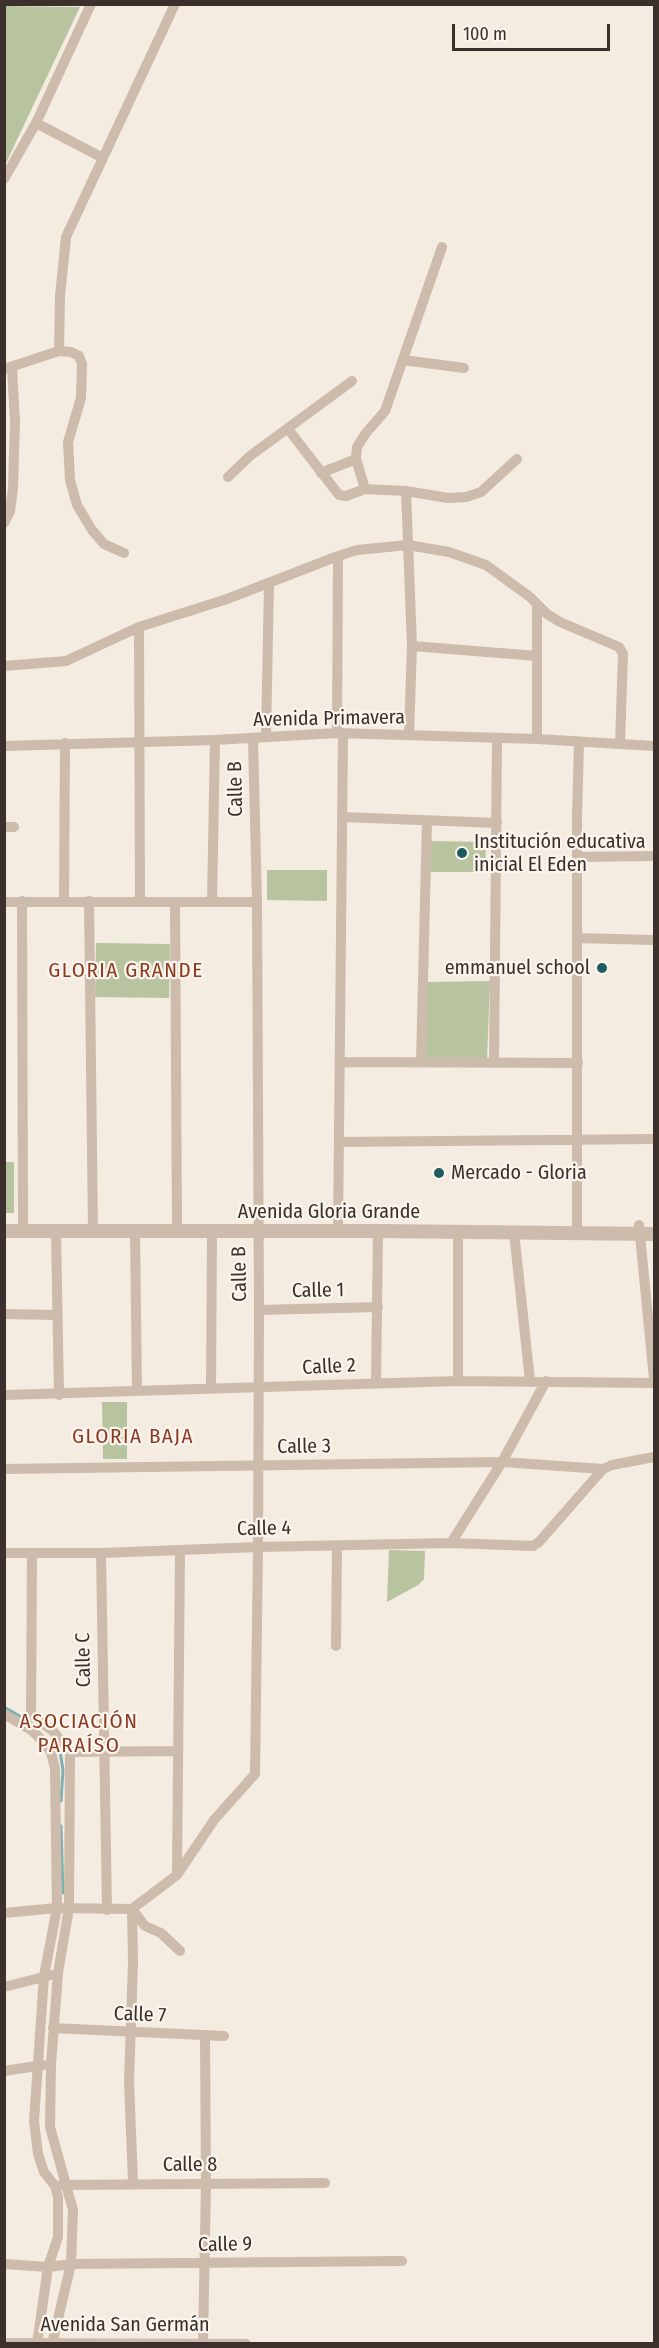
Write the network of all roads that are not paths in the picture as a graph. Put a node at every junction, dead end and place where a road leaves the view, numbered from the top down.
1 (91, 4) edge
2 (175, 4) edge
3 (36, 123) junction
4 (103, 159) junction
5 (4, 179) edge
6 (441, 247) dead end
7 (59, 351) junction
8 (403, 360) junction
9 (8, 368) edge
10 (464, 368) dead end
11 (352, 381) dead end
12 (288, 429) junction
13 (356, 459) junction
14 (516, 459) dead end
15 (321, 473) junction
16 (228, 477) dead end
17 (365, 489) junction
18 (406, 491) junction
19 (4, 523) edge
20 (408, 545) junction
21 (124, 553) dead end
22 (338, 556) junction
23 (269, 583) junction
24 (537, 604) junction
25 (139, 627) junction
26 (412, 646) junction
27 (537, 656) junction
28 (4, 666) edge
29 (340, 734) junction
30 (409, 734) junction
31 (266, 736) junction
32 (253, 738) junction
33 (497, 739) junction
34 (537, 739) junction
35 (215, 740) junction
36 (141, 741) junction
37 (65, 743) junction
38 (579, 743) junction
39 (620, 744) junction
40 (4, 746) edge
41 (654, 746) edge
42 (342, 817) junction
43 (427, 821) junction
44 (496, 823) junction
45 (654, 856) edge
46 (577, 857) junction
47 (22, 901) junction
48 (64, 901) junction
49 (140, 901) junction
50 (4, 902) edge
51 (89, 902) junction
52 (175, 902) junction
53 (212, 902) junction
54 (257, 902) junction
55 (577, 938) junction
56 (654, 940) edge
57 (340, 1062) junction
58 (421, 1062) junction
59 (494, 1063) junction
60 (578, 1063) junction
61 (654, 1139) edge
62 (576, 1140) junction
63 (339, 1142) junction
64 (4, 1223) edge
65 (23, 1223) junction
66 (177, 1224) junction
67 (654, 1226) edge
68 (338, 1227) junction
69 (93, 1228) junction
70 (258, 1228) junction
71 (577, 1229) junction
72 (639, 1229) junction
73 (4, 1231) edge
74 (212, 1231) junction
75 (378, 1231) junction
76 (56, 1232) junction
77 (135, 1232) junction
78 (458, 1232) junction
79 (514, 1232) junction
80 (654, 1234) edge
81 (378, 1307) junction
82 (651, 1307) edge
83 (259, 1310) junction
84 (4, 1314) edge
85 (57, 1315) junction
86 (458, 1381) junction
87 (530, 1381) junction
88 (546, 1381) junction
89 (654, 1381) edge
90 (376, 1383) junction
91 (258, 1388) junction
92 (211, 1389) junction
93 (136, 1391) junction
94 (4, 1395) edge
95 (59, 1395) junction
96 (654, 1457) edge
97 (502, 1462) junction
98 (258, 1466) junction
99 (4, 1469) edge
100 (603, 1469) junction
101 (451, 1543) junction
102 (337, 1546) junction
103 (258, 1547) junction
104 (180, 1551) junction
105 (4, 1553) edge
106 (32, 1553) junction
107 (101, 1553) junction
108 (336, 1646) dead end
109 (4, 1714) edge
110 (31, 1715) junction
111 (31, 1730) junction
112 (177, 1751) junction
113 (70, 1752) junction
114 (104, 1752) junction
115 (177, 1875) junction
116 (57, 1908) junction
117 (69, 1908) junction
118 (132, 1909) junction
119 (107, 1910) junction
120 (4, 1913) edge
121 (180, 1951) dead end
122 (58, 1973) junction
123 (44, 1976) junction
124 (4, 1987) edge
125 (53, 2028) junction
126 (131, 2033) junction
127 (205, 2035) junction
128 (225, 2036) dead end
129 (51, 2064) junction
130 (36, 2066) junction
131 (4, 2071) edge
132 (325, 2182) dead end
133 (133, 2183) junction
134 (206, 2183) junction
135 (60, 2185) junction
136 (402, 2261) dead end
137 (204, 2263) junction
138 (4, 2264) edge
139 (71, 2264) junction
140 (48, 2266) junction
141 (4, 2343) edge
142 (37, 2343) edge
143 (52, 2343) edge
144 (124, 2343) edge
145 (203, 2343) edge
146 (246, 2343) edge

1 - 3 street
2 - 4 street
3 - 4 street
3 - 5 street
4 - 7 street
6 - 8 street
7 - 9 street
7 - 21 street
8 - 10 street
8 - 13 street
9 - 19 street
11 - 12 street
12 - 15 street
12 - 16 street
13 - 15 street
13 - 17 street
14 - 18 street
15 - 17 street
17 - 18 street
18 - 20 street
20 - 22 street
20 - 24 street
20 - 26 street
22 - 23 street
22 - 29 street
23 - 25 street
23 - 31 street
24 - 27 street
24 - 39 street
25 - 28 street
25 - 36 street
26 - 27 street
26 - 30 street
27 - 34 street
29 - 30 street, Avenida Primavera
29 - 31 street, Avenida Primavera
29 - 42 street
30 - 33 street, Avenida Primavera
31 - 32 street, Avenida Primavera
32 - 35 street, Avenida Primavera
32 - 54 street, Calle B
33 - 34 street, Avenida Primavera
33 - 44 street
34 - 38 street, Avenida Primavera
35 - 36 street, Avenida Primavera
35 - 53 street
36 - 37 street, Avenida Primavera
36 - 49 street
37 - 40 street, Avenida Primavera
37 - 48 street
38 - 39 street, Avenida Primavera
38 - 46 street
39 - 41 street, Avenida Primavera
42 - 43 street
42 - 57 street
43 - 44 street
43 - 58 street
44 - 59 street
45 - 46 street
46 - 55 street
47 - 48 street
47 - 50 street
47 - 65 street
48 - 51 street
49 - 51 street
49 - 52 street
51 - 69 street
52 - 53 street
52 - 66 street
53 - 54 street
54 - 70 street, Calle B
55 - 56 street
55 - 60 street
57 - 58 street
57 - 63 street
58 - 59 street
59 - 60 street
60 - 62 street
61 - 62 street
62 - 63 street
62 - 71 street
63 - 68 street
64 - 65 street, Avenida Gloria Grande
65 - 69 street, Avenida Gloria Grande
66 - 69 street, Avenida Gloria Grande
66 - 70 street, Avenida Gloria Grande
67 - 72 street, Avenida Gloria Grande
68 - 70 street, Avenida Gloria Grande
68 - 71 street, Avenida Gloria Grande
68 - 75 street, Avenida Gloria Grande
69 - 76 street, Avenida Gloria Grande
69 - 77 street, Avenida Gloria Grande
70 - 74 street, Avenida Gloria Grande
70 - 83 street, Calle B
71 - 72 street, Avenida Gloria Grande
71 - 79 street, Avenida Gloria Grande
72 - 80 street, Avenida Gloria Grande
72 - 82 street
73 - 76 street, Avenida Gloria Grande
74 - 77 street, Avenida Gloria Grande
74 - 92 street
75 - 78 street, Avenida Gloria Grande
75 - 81 street
76 - 85 street
77 - 93 street
78 - 79 street, Avenida Gloria Grande
78 - 86 street
79 - 87 street
81 - 83 street, Calle 1
81 - 90 street
82 - 89 street
83 - 91 street, Calle B
84 - 85 street
85 - 95 street
86 - 87 street, Calle 2
86 - 90 street, Calle 2
87 - 88 street, Calle 2
88 - 89 street, Calle 2
88 - 97 street
90 - 91 street, Calle 2
91 - 92 street, Calle 2
91 - 98 street, Calle B
92 - 93 street, Calle 2
93 - 95 street, Calle 2
94 - 95 street, Calle 2
96 - 100 street
97 - 98 street, Calle 3
97 - 100 street, Calle 3
97 - 101 street
98 - 99 street, Calle 3
98 - 103 street, Calle B
100 - 101 street, Calle 4
101 - 102 street, Calle 4
102 - 103 street, Calle 4
102 - 108 street
103 - 104 street, Calle 4
103 - 115 street, Calle B
104 - 107 street, Calle 4
104 - 112 street
105 - 106 street, Calle 4
106 - 107 street, Calle 4
106 - 110 street
107 - 114 street, Calle C
109 - 111 street
110 - 111 street
110 - 113 street
111 - 116 street
112 - 114 street
112 - 115 street
113 - 114 street
113 - 117 street
114 - 119 street, Calle C
115 - 118 street
116 - 117 street
116 - 120 street
116 - 123 street
117 - 119 street
117 - 122 street
118 - 119 street
118 - 121 street
118 - 126 street
122 - 123 street
122 - 125 street
123 - 124 street
123 - 130 street
125 - 126 street, Calle 7
125 - 129 street
126 - 127 street, Calle 7
126 - 133 street
127 - 128 street, Calle 7
127 - 134 street
129 - 130 street
129 - 135 street
130 - 131 street
130 - 135 street
132 - 134 street, Calle 8
133 - 134 street, Calle 8
133 - 135 street, Calle 8
134 - 137 street
135 - 139 street
135 - 140 street
136 - 137 street, Calle 9
137 - 139 street, Calle 9
137 - 145 street
138 - 140 street, Calle 9
139 - 140 street, Calle 9
139 - 143 street
140 - 142 street
141 - 142 street, Avenida San Germán
142 - 143 street, Avenida San Germán
143 - 144 street, Avenida San Germán
144 - 145 street, Avenida San Germán
145 - 146 street, Avenida San Germán

